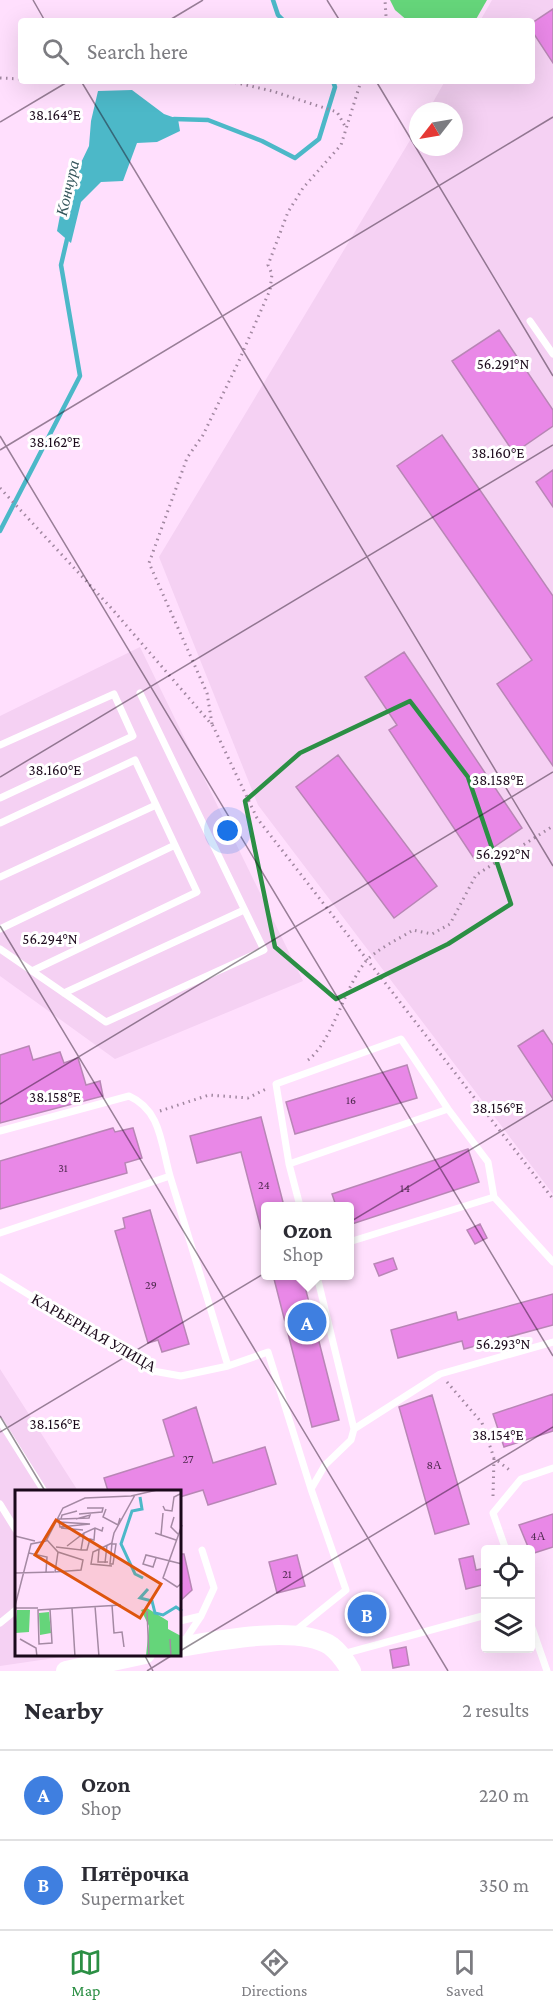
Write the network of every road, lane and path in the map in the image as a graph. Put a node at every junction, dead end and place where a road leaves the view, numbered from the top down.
1 (385, 0) edge
2 (385, 18) edge
3 (0, 78) edge
4 (18, 80) edge
5 (243, 84) edge
6 (360, 84) edge
7 (347, 129) junction
8 (530, 321) dead end
9 (553, 354) edge
10 (0, 488) edge
11 (140, 693) dead end
12 (213, 726) junction
13 (0, 745) edge
14 (0, 798) edge
15 (156, 805) junction
16 (0, 823) edge
17 (553, 826) edge
18 (175, 845) junction
19 (0, 877) edge
20 (244, 910) junction
21 (0, 929) edge
22 (0, 949) edge
23 (367, 960) junction
24 (32, 970) junction
25 (64, 993) junction
26 (303, 1064) dead end
27 (276, 1084) junction
28 (448, 1109) junction
29 (153, 1113) junction
30 (0, 1131) edge
31 (290, 1164) junction
32 (170, 1176) junction
33 (494, 1197) junction
34 (553, 1199) edge
35 (299, 1202) edge
36 (0, 1233) edge
37 (354, 1240) edge
38 (553, 1262) edge
39 (0, 1277) edge
40 (318, 1280) edge
41 (553, 1342) edge
42 (228, 1366) junction
43 (440, 1374) junction
44 (0, 1421) edge
45 (354, 1428) junction
46 (494, 1458) junction
47 (553, 1468) edge
48 (521, 1479) junction
49 (311, 1489) junction
50 (43, 1490) edge
51 (0, 1504) edge
52 (493, 1513) junction
53 (15, 1528) edge
54 (504, 1545) edge
55 (202, 1550) dead end
56 (15, 1611) edge
57 (201, 1616) junction
58 (481, 1616) edge
59 (1, 1620) edge
60 (182, 1621) edge
61 (535, 1634) edge
62 (290, 1636) junction
63 (182, 1644) edge
64 (182, 1647) edge
65 (340, 1654) junction
66 (136, 1656) edge
67 (66, 1671) edge
68 (351, 1671) edge
69 (547, 1671) edge

1 - 2 path
3 - 4 path
5 - 7 path
6 - 7 path
7 - 12 path
8 - 9 lane
10 - 12 path
11 - 20 lane
12 - 23 path
13 - 14 lane
15 - 16 lane
15 - 18 lane
15 - 19 lane
17 - 23 path
18 - 21 lane
18 - 24 lane
20 - 25 lane
20 - 25 lane
22 - 24 lane
23 - 26 path
23 - 34 path
24 - 25 lane
27 - 28 lane
27 - 29 path
27 - 31 lane
28 - 31 lane
28 - 33 lane
29 - 30 lane
29 - 32 lane
31 - 35 lane
32 - 36 lane
32 - 42 lane
33 - 37 lane
33 - 38 lane
39 - 42 lane, КАРЬЕРНАЯ УЛИЦА
40 - 45 lane
41 - 43 lane
42 - 49 lane, КАРЬЕРНАЯ УЛИЦА
43 - 45 lane
43 - 46 path
44 - 50 lane
45 - 49 lane
46 - 48 path
46 - 52 path
47 - 48 lane
48 - 52 lane
49 - 62 lane
51 - 53 lane
52 - 54 lane
55 - 57 lane
56 - 59 lane
57 - 60 lane
57 - 63 lane
58 - 65 lane
61 - 69 lane
62 - 64 main road
62 - 65 main road
65 - 68 main road
66 - 67 main road

